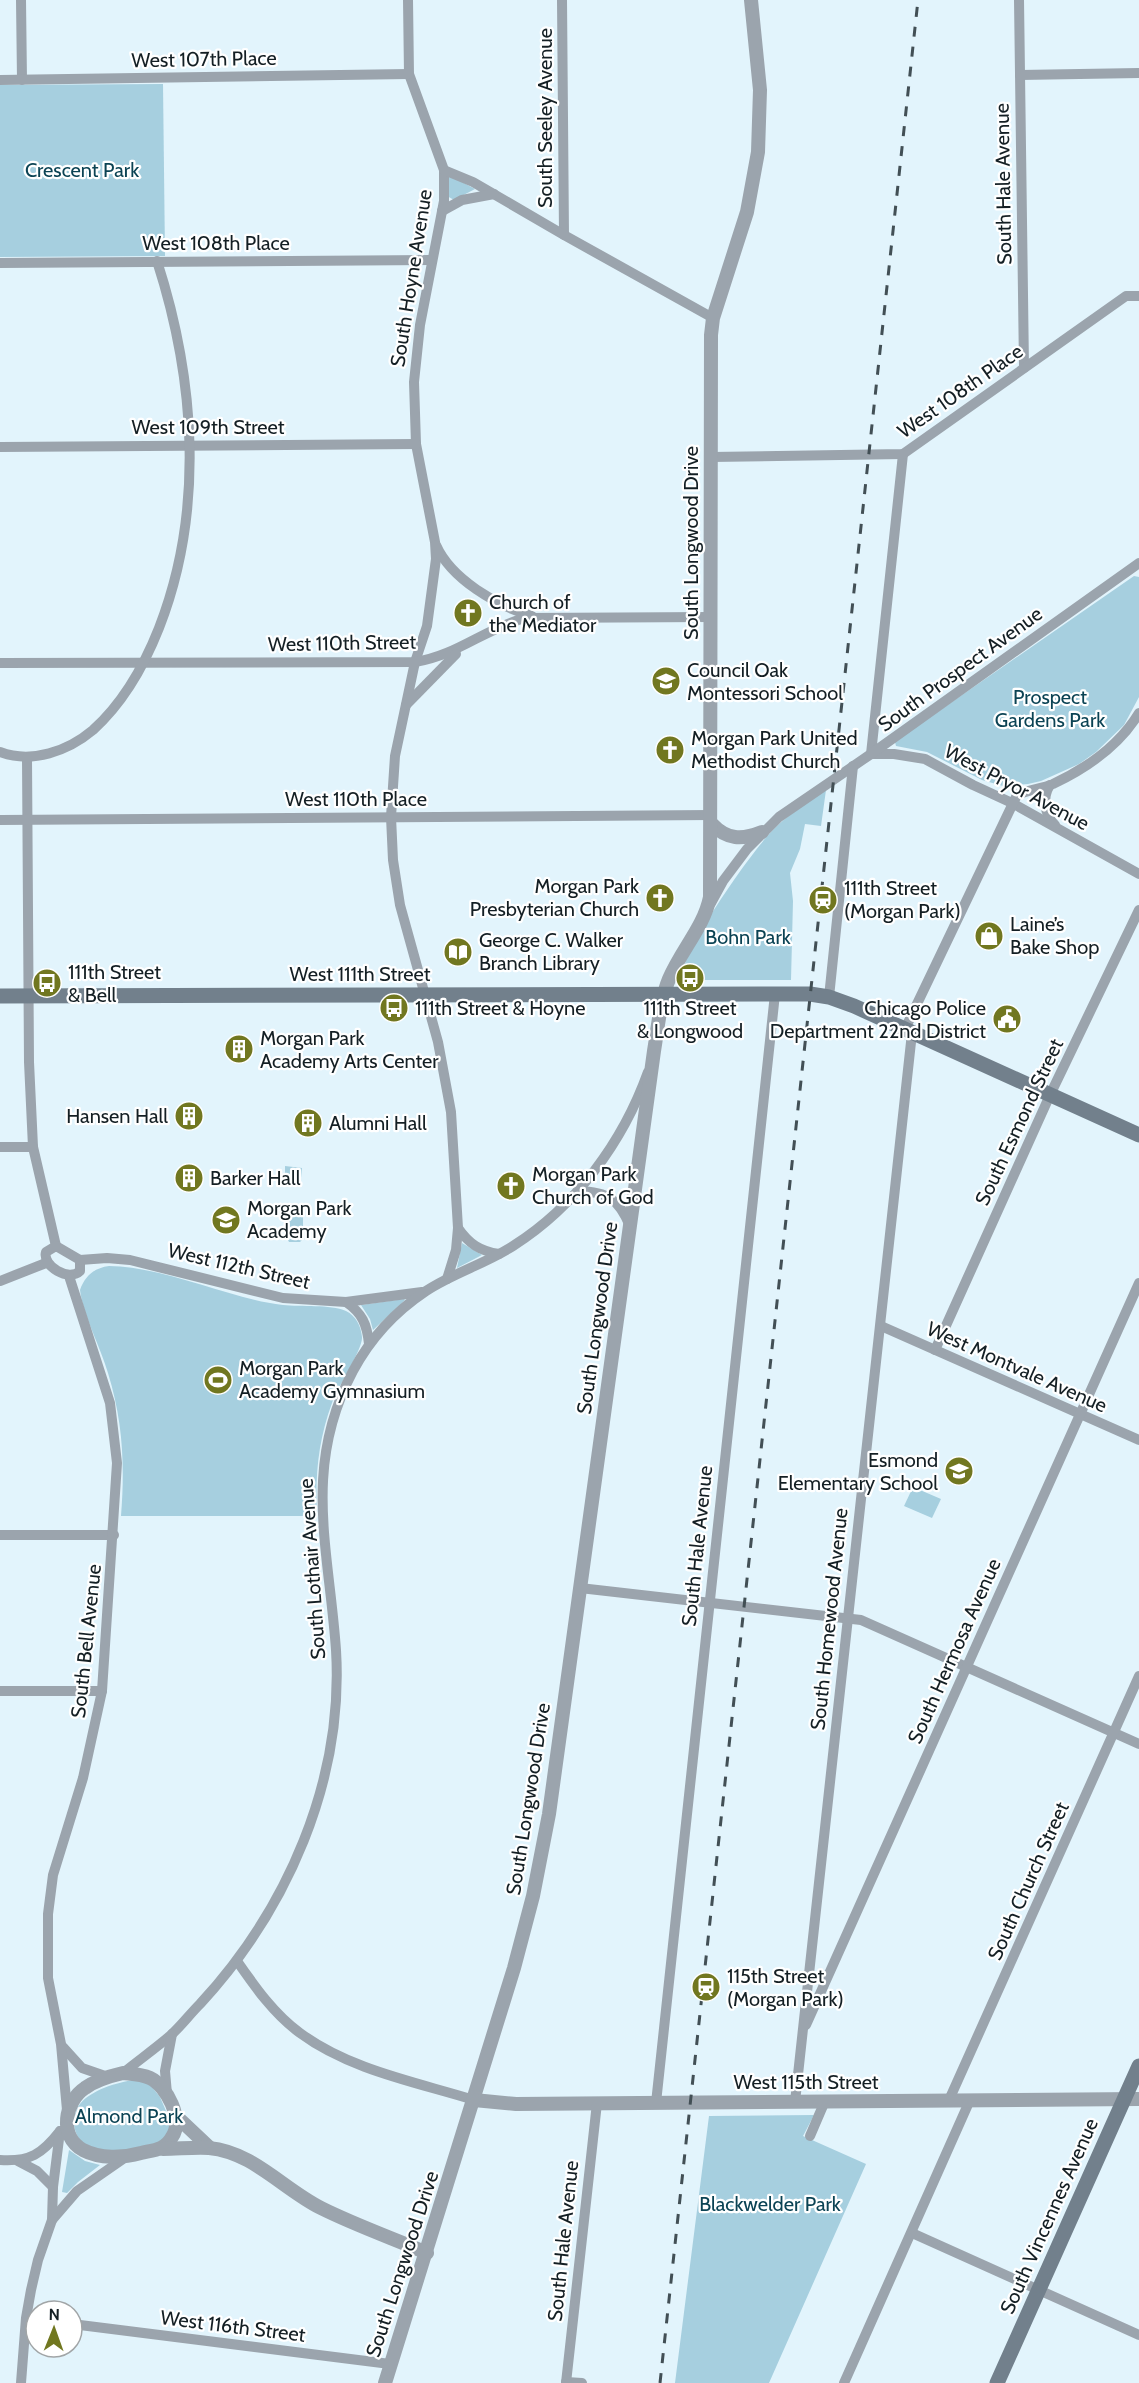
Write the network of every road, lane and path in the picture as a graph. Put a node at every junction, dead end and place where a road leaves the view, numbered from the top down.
1 (21, 0) edge
2 (408, 0) edge
3 (562, 0) edge
4 (751, 0) edge
5 (1019, 0) edge
6 (1139, 73) edge
7 (409, 74) junction
8 (1020, 75) junction
9 (0, 80) edge
10 (22, 80) junction
11 (444, 170) junction
12 (494, 194) junction
13 (442, 212) junction
14 (564, 236) junction
15 (432, 260) junction
16 (157, 261) junction
17 (0, 263) edge
18 (1139, 296) edge
19 (713, 318) junction
20 (1024, 368) junction
21 (416, 444) junction
22 (189, 445) junction
23 (0, 447) edge
24 (903, 454) junction
25 (711, 457) junction
26 (435, 542) junction
27 (1139, 562) edge
28 (535, 617) junction
29 (711, 618) junction
30 (463, 647) junction
31 (145, 662) junction
32 (414, 662) junction
33 (0, 663) edge
34 (405, 705) junction
35 (1139, 713) edge
36 (0, 752) edge
37 (871, 754) junction
38 (27, 758) junction
39 (853, 766) junction
40 (1050, 785) junction
41 (1012, 802) junction
42 (391, 817) junction
43 (28, 819) junction
44 (712, 819) junction
45 (0, 820) edge
46 (1059, 829) junction
47 (762, 832) junction
48 (1139, 874) edge
49 (708, 909) junction
50 (1139, 910) edge
51 (664, 993) junction
52 (424, 994) junction
53 (775, 994) junction
54 (0, 996) edge
55 (30, 996) junction
56 (829, 998) junction
57 (908, 1031) junction
58 (654, 1051) junction
59 (1050, 1095) junction
60 (1139, 1135) edge
61 (33, 1146) junction
62 (0, 1147) edge
63 (578, 1191) junction
64 (630, 1226) junction
65 (458, 1228) junction
66 (56, 1246) junction
67 (500, 1254) junction
68 (80, 1260) junction
69 (46, 1263) junction
70 (69, 1276) junction
71 (447, 1279) junction
72 (0, 1281) edge
73 (1139, 1283) edge
74 (426, 1291) junction
75 (346, 1302) junction
76 (881, 1326) junction
77 (369, 1344) junction
78 (934, 1350) junction
79 (1080, 1414) junction
80 (1139, 1440) edge
81 (0, 1535) edge
82 (114, 1535) junction
83 (580, 1588) junction
84 (709, 1602) junction
85 (847, 1618) junction
86 (966, 1667) junction
87 (1139, 1676) edge
88 (0, 1690) edge
89 (102, 1691) junction
90 (1114, 1732) junction
91 (1139, 1744) edge
92 (237, 1961) junction
93 (172, 2034) junction
94 (802, 2034) junction
95 (62, 2044) junction
96 (1139, 2066) edge
97 (123, 2073) junction
98 (108, 2077) junction
99 (167, 2094) junction
100 (1132, 2099) edge
101 (474, 2100) junction
102 (949, 2100) junction
103 (970, 2100) junction
104 (795, 2102) junction
105 (825, 2102) junction
106 (597, 2103) junction
107 (656, 2103) junction
108 (175, 2115) junction
109 (64, 2120) junction
110 (810, 2136) dead end
111 (53, 2146) junction
112 (80, 2148) junction
113 (162, 2148) junction
114 (210, 2148) junction
115 (126, 2157) junction
116 (0, 2160) edge
117 (18, 2161) junction
118 (53, 2187) junction
119 (52, 2220) junction
120 (912, 2233) junction
121 (427, 2253) junction
122 (1038, 2291) junction
123 (33, 2299) edge
124 (84, 2326) edge
125 (1139, 2336) edge
126 (25, 2359) edge
127 (390, 2364) junction
128 (566, 2382) edge
129 (21, 2383) edge
130 (385, 2383) edge
131 (582, 2383) edge
132 (844, 2383) edge
133 (997, 2383) edge

1 - 10 street
2 - 7 street, South Hoyne Avenue
3 - 14 street, South Seeley Avenue
4 - 19 street, South Longwood Drive
5 - 8 street, South Hale Avenue
6 - 8 street
7 - 10 street, West 107th Place
7 - 11 street, South Hoyne Avenue
8 - 20 street, South Hale Avenue
9 - 10 street, West 107th Place
11 - 12 street
11 - 13 street, South Hoyne Avenue
12 - 13 street
12 - 14 street
13 - 15 street, South Hoyne Avenue
14 - 19 street
15 - 16 street, West 108th Place
15 - 21 street, South Hoyne Avenue
16 - 17 street, West 108th Place
16 - 22 street
18 - 20 street, West 108th Place
19 - 25 street, South Longwood Drive
20 - 24 street, West 108th Place
21 - 22 street, West 109th Street
21 - 26 street, South Hoyne Avenue
22 - 23 street, West 109th Street
22 - 31 street
24 - 25 street, West 108th Place
24 - 37 street
25 - 29 street, South Longwood Drive
26 - 28 street
26 - 32 street, South Hoyne Avenue
27 - 37 street, South Prospect Avenue
28 - 29 street, West 110th Street
28 - 30 street, West 110th Street
29 - 44 street, South Longwood Drive
30 - 32 street, West 110th Street
30 - 34 street
31 - 32 street, West 110th Street
31 - 33 street, West 110th Street
31 - 38 street
32 - 34 street, South Hoyne Avenue
34 - 42 street, South Hoyne Avenue
35 - 40 street
36 - 38 street
37 - 39 street, South Prospect Avenue
37 - 41 street, West Pryor Avenue
38 - 43 street
39 - 47 street, South Prospect Avenue
39 - 56 street
40 - 41 street
40 - 46 street
41 - 46 street, West Pryor Avenue
41 - 57 street, South Homewood Avenue
42 - 43 street, West 110th Place
42 - 44 street, West 110th Place
42 - 52 street, South Hoyne Avenue
43 - 45 street, West 110th Place
43 - 55 street
44 - 47 street
44 - 49 street, South Longwood Drive
46 - 48 street, West Pryor Avenue
47 - 49 street, South Prospect Avenue
49 - 51 street, South Longwood Drive
50 - 59 street, South Esmond Street
51 - 52 main road, West 111th Street
51 - 53 main road, West 111th Street
51 - 58 street, South Longwood Drive
52 - 55 main road, West 111th Street
52 - 65 street, South Hoyne Avenue
53 - 56 main road, West 111th Street
53 - 84 street, South Hale Avenue
54 - 55 main road, West 111th Street
55 - 61 street
56 - 57 main road, West 111th Street
57 - 59 main road, West 111th Street
57 - 76 street, South Homewood Avenue
58 - 63 street, South Lothair Avenue
58 - 64 street, South Longwood Drive
59 - 60 main road, West 111th Street
59 - 78 street, South Esmond Street
61 - 62 street
61 - 66 street
63 - 64 street
63 - 67 street, South Lothair Avenue
64 - 83 street, South Longwood Drive
65 - 67 street
65 - 71 street, South Hoyne Avenue
66 - 68 street
66 - 69 street
67 - 71 street, South Lothair Avenue
68 - 70 street
68 - 75 street, West 112th Street
69 - 70 street
69 - 72 street
70 - 82 street, South Bell Avenue
71 - 74 street, South Lothair Avenue
73 - 79 street, South Hermosa Avenue
74 - 75 street, West 112th Street
74 - 77 street, South Lothair Avenue
75 - 77 street
76 - 78 street, West Montvale Avenue
76 - 85 street, South Homewood Avenue
77 - 92 street, South Lothair Avenue
78 - 79 street, West Montvale Avenue
79 - 80 street, West Montvale Avenue
79 - 86 street, South Hermosa Avenue
81 - 82 street
82 - 89 street, South Bell Avenue
83 - 84 street
83 - 101 street, South Longwood Drive
84 - 85 street
84 - 107 street, South Hale Avenue
85 - 86 street
85 - 94 street, South Homewood Avenue
86 - 90 street
86 - 94 street, South Hermosa Avenue
87 - 90 street, South Church Street
88 - 89 street
89 - 95 street, South Bell Avenue
90 - 91 street
90 - 102 street, South Church Street
92 - 93 street, South Lothair Avenue
92 - 101 street
93 - 97 street, South Lothair Avenue
93 - 99 street
94 - 104 street, South Homewood Avenue
95 - 98 street, South Bell Avenue
95 - 109 street, South Bell Avenue
96 - 100 main road, South Vincennes Avenue
97 - 98 street
97 - 99 street
98 - 109 street
99 - 108 street
100 - 103 street, West 115th Street
100 - 122 main road, South Vincennes Avenue
101 - 106 street, West 115th Street
101 - 121 street, South Longwood Drive
102 - 103 street, West 115th Street
102 - 105 street, West 115th Street
103 - 120 street
104 - 105 street, West 115th Street
104 - 107 street, West 115th Street
105 - 110 street
106 - 107 street, West 115th Street
106 - 128 street, South Hale Avenue
108 - 113 street
108 - 114 street
109 - 111 street
109 - 112 street
111 - 112 street
111 - 117 street
111 - 118 street
112 - 115 street
113 - 114 street
113 - 115 street
114 - 121 street
115 - 119 street
116 - 117 street
117 - 118 street
118 - 119 street
119 - 123 street
120 - 122 street
120 - 132 street
121 - 127 street, South Longwood Drive
122 - 125 street
122 - 133 main road, South Vincennes Avenue
124 - 127 street, West 116th Street
126 - 129 street
127 - 130 street, South Longwood Drive
128 - 131 street

